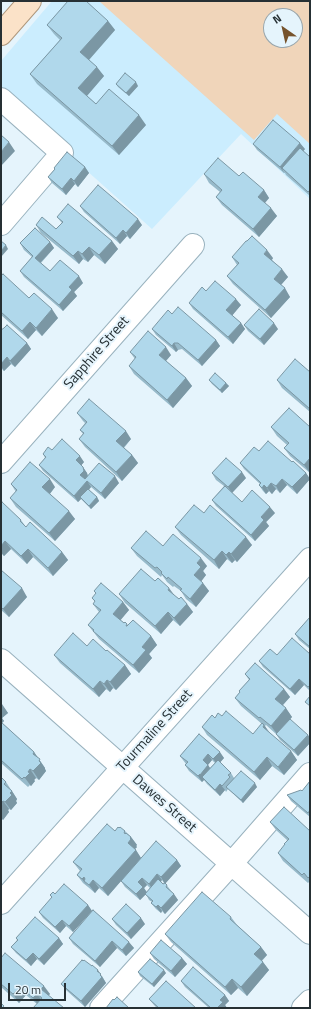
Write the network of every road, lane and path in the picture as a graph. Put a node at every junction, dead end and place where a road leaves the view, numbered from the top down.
1 (30, 1) edge
2 (1, 34) edge
3 (1, 99) edge
4 (1, 224) edge
5 (193, 245) dead end
6 (1, 462) edge
7 (310, 559) edge
8 (4, 668) edge
9 (122, 768) junction
10 (310, 774) edge
11 (232, 863) junction
12 (1, 903) edge
13 (310, 933) edge
14 (310, 1001) edge
15 (101, 1008) edge
16 (303, 1008) edge

1 - 2 main road
3 - 4 street
5 - 6 street, Sapphire Street
7 - 9 street, Tourmaline Street
8 - 9 street, Dawes Street
9 - 11 street, Dawes Street
9 - 12 street, Tourmaline Street
10 - 11 street
11 - 13 street, Dawes Street
11 - 15 street
14 - 16 street

